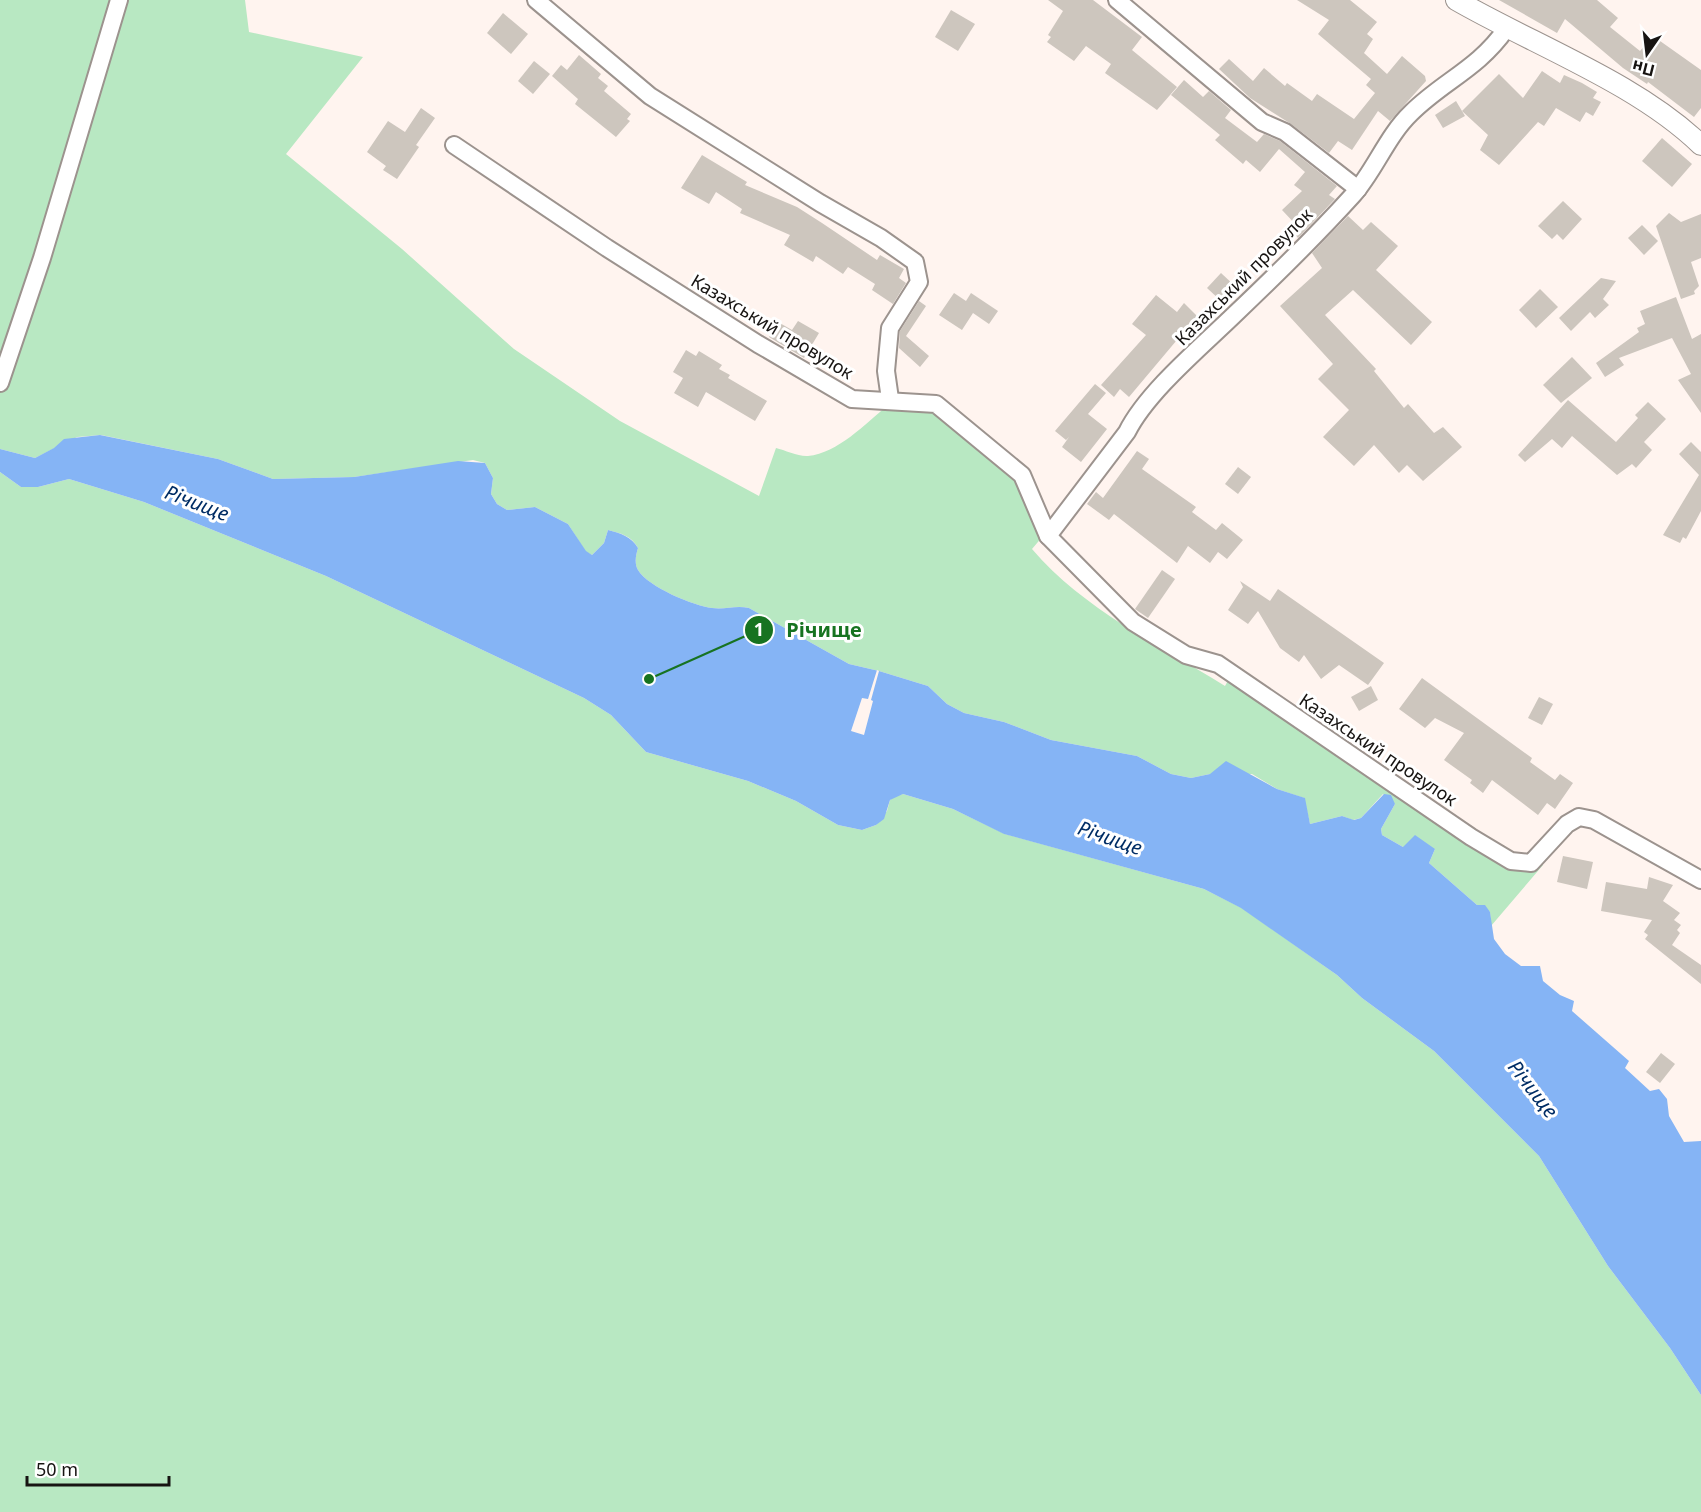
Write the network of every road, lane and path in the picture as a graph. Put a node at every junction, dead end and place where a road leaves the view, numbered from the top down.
1 (119, 0) edge
2 (536, 0) edge
3 (1117, 0) edge
4 (1456, 0) edge
5 (1506, 29) junction
6 (454, 145) dead end
7 (1701, 145) edge
8 (1358, 189) junction
9 (0, 383) edge
10 (890, 399) junction
11 (1048, 536) junction
12 (1701, 880) edge

1 - 9 street
2 - 10 street
3 - 8 street
4 - 5 street
5 - 7 street
5 - 8 street, Казахський провулок
6 - 10 street, Казахський провулок
8 - 11 street, Казахський провулок
10 - 11 street, Казахський провулок
11 - 12 street, Казахський провулок

